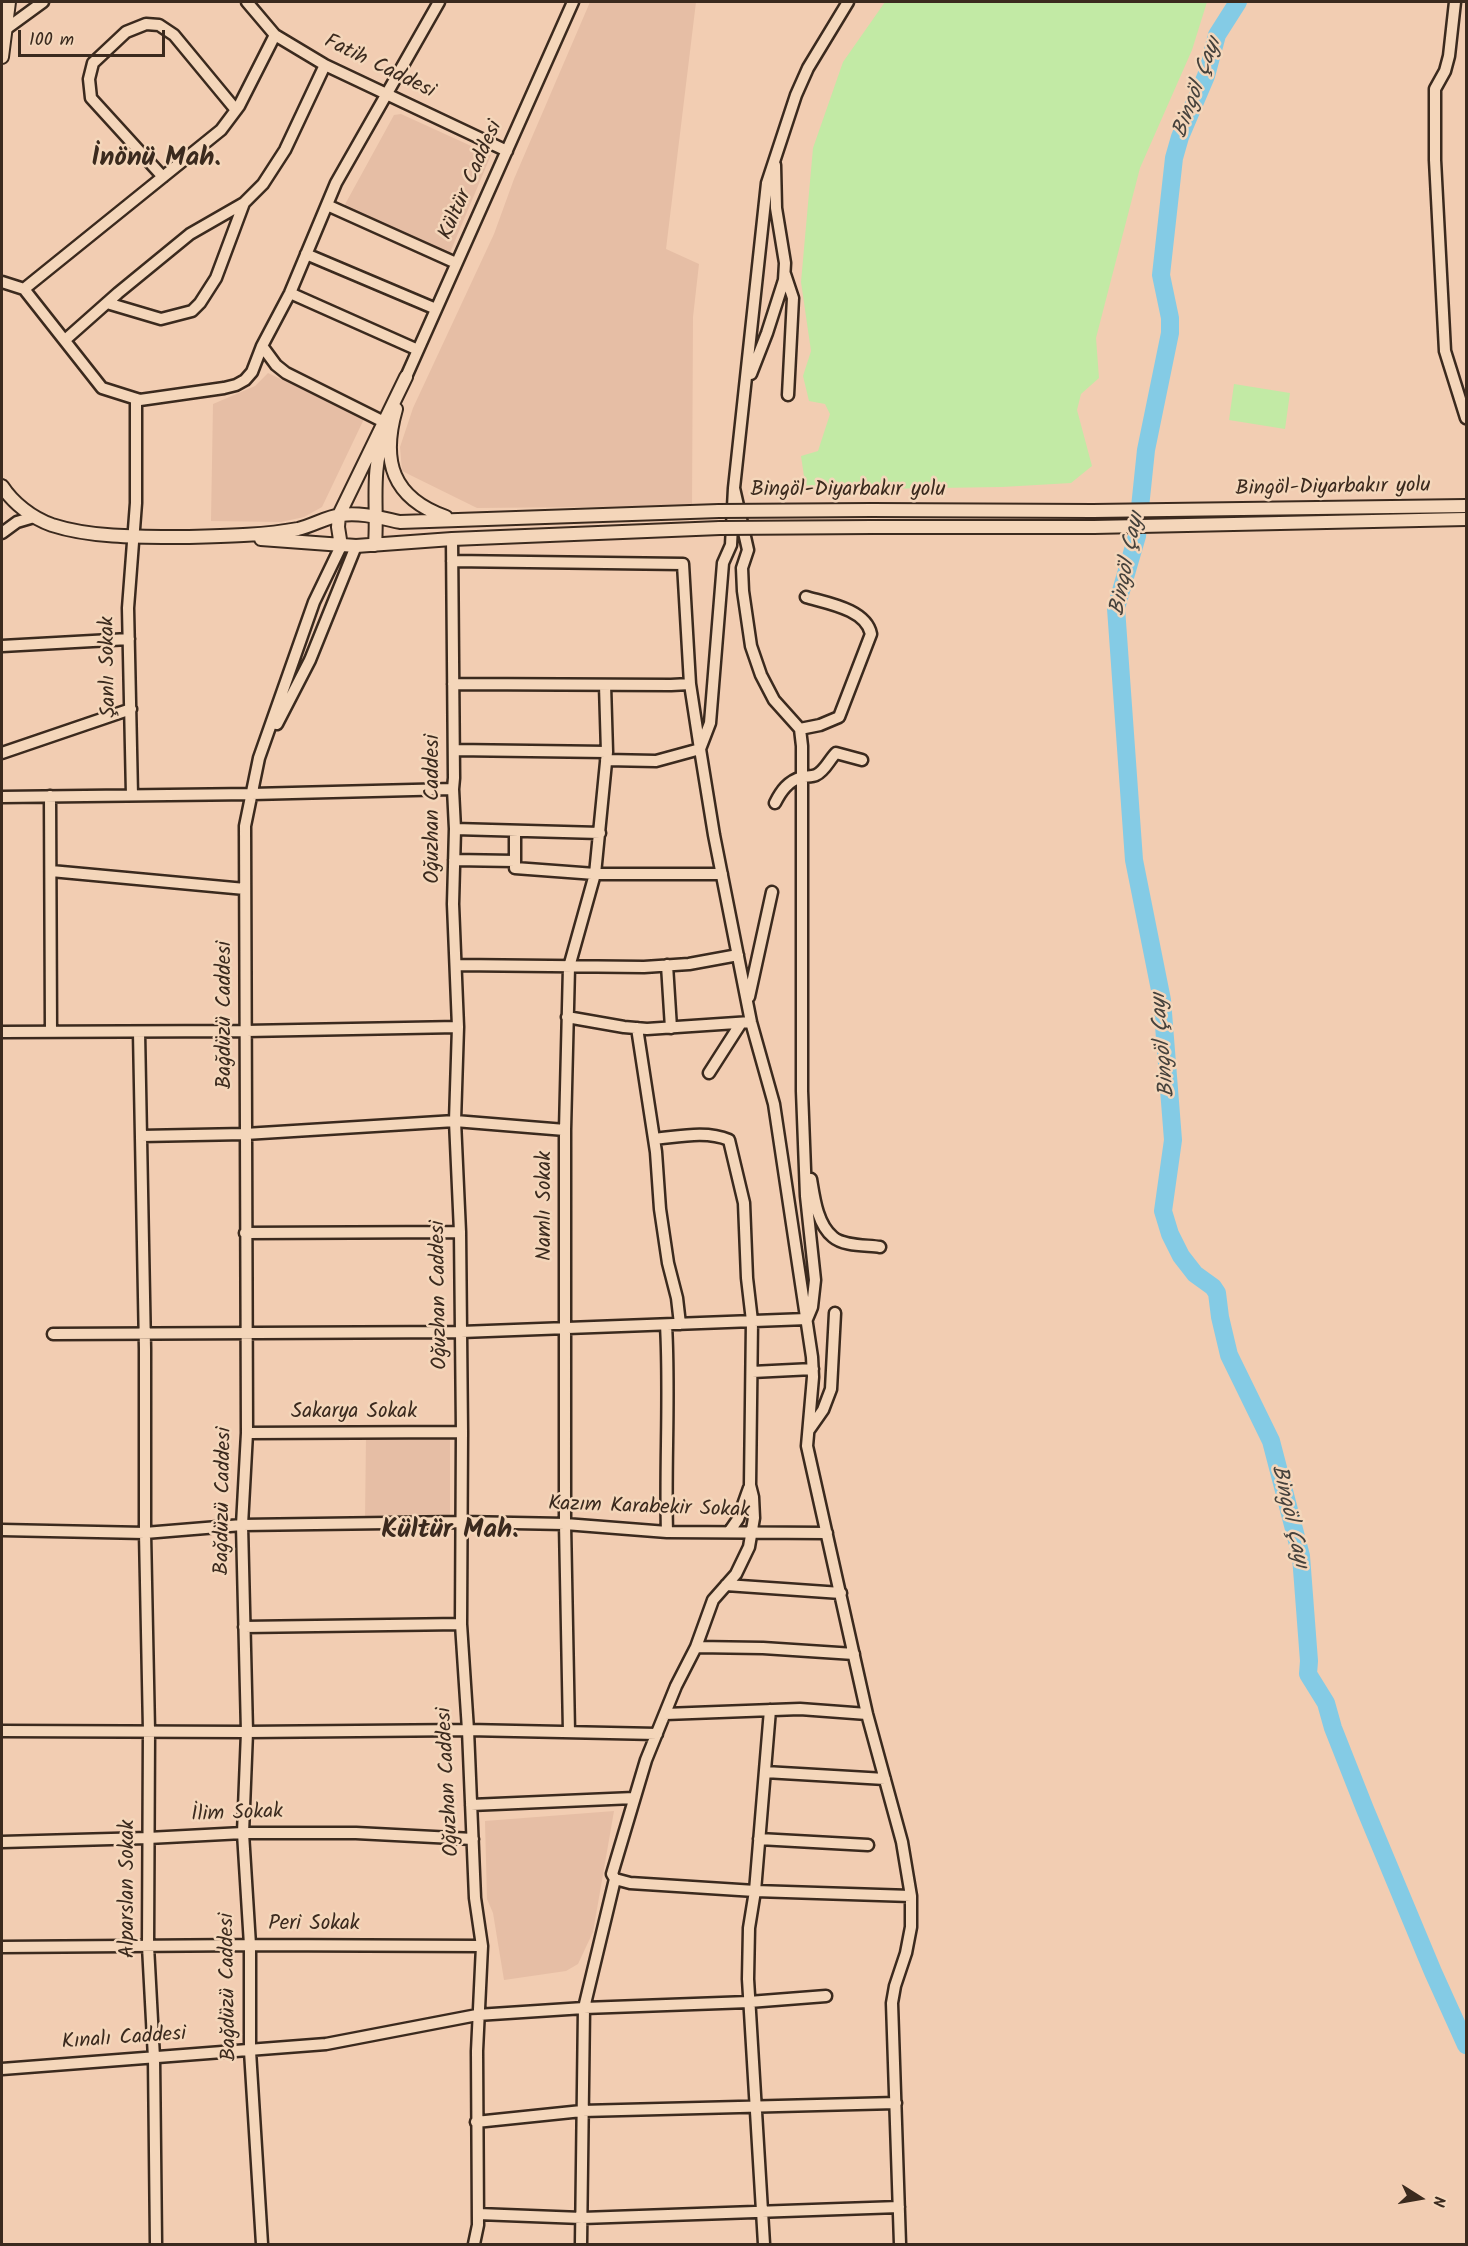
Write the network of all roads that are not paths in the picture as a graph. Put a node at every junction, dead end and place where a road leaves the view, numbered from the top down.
1 (9, 2) edge
2 (43, 2) edge
3 (247, 2) edge
4 (439, 2) edge
5 (573, 2) edge
6 (848, 2) edge
7 (1455, 2) edge
8 (6, 29) junction
9 (275, 35) junction
10 (2, 57) edge
11 (325, 65) junction
12 (387, 94) junction
13 (236, 110) junction
14 (507, 151) junction
15 (775, 156) junction
16 (163, 177) junction
17 (244, 204) junction
18 (327, 205) junction
19 (306, 254) junction
20 (456, 263) junction
21 (784, 273) junction
22 (2, 282) edge
23 (24, 289) junction
24 (290, 294) junction
25 (107, 303) junction
26 (436, 309) junction
27 (65, 340) junction
28 (262, 346) junction
29 (418, 350) junction
30 (406, 376) junction
31 (746, 387) junction
32 (788, 396) dead end
33 (136, 399) junction
34 (1467, 418) edge
35 (384, 422) junction
36 (2, 486) edge
37 (734, 488) junction
38 (1467, 506) edge
39 (339, 515) junction
40 (34, 517) junction
41 (378, 518) junction
42 (1467, 519) edge
43 (454, 520) junction
44 (2, 533) edge
45 (233, 536) junction
46 (133, 537) junction
47 (452, 538) junction
48 (375, 545) junction
49 (341, 546) junction
50 (356, 546) junction
51 (452, 561) junction
52 (806, 597) dead end
53 (129, 639) junction
54 (2, 646) edge
55 (453, 684) junction
56 (690, 684) junction
57 (604, 685) junction
58 (130, 709) junction
59 (800, 729) junction
60 (700, 749) junction
61 (454, 750) junction
62 (2, 753) edge
63 (607, 756) junction
64 (259, 758) junction
65 (862, 760) dead end
66 (801, 777) junction
67 (453, 789) junction
68 (252, 794) junction
69 (132, 795) junction
70 (50, 796) junction
71 (2, 797) edge
72 (774, 803) dead end
73 (455, 829) junction
74 (515, 832) junction
75 (600, 833) junction
76 (453, 860) junction
77 (515, 861) junction
78 (51, 871) junction
79 (596, 874) junction
80 (722, 874) junction
81 (245, 889) junction
82 (772, 892) dead end
83 (738, 955) junction
84 (456, 965) junction
85 (667, 965) junction
86 (568, 967) junction
87 (747, 1004) junction
88 (567, 1017) junction
89 (746, 1023) junction
90 (458, 1027) junction
91 (637, 1028) junction
92 (671, 1028) junction
93 (246, 1031) junction
94 (2, 1032) edge
95 (51, 1032) junction
96 (139, 1032) junction
97 (709, 1073) dead end
98 (455, 1121) junction
99 (565, 1130) junction
100 (245, 1134) junction
101 (141, 1136) junction
102 (654, 1139) junction
103 (806, 1155) junction
104 (460, 1232) junction
105 (245, 1233) junction
106 (880, 1247) dead end
107 (835, 1313) dead end
108 (807, 1319) junction
109 (752, 1321) junction
110 (680, 1324) junction
111 (666, 1325) junction
112 (566, 1329) junction
113 (461, 1332) junction
114 (145, 1333) junction
115 (246, 1333) junction
116 (53, 1334) dead end
117 (813, 1369) junction
118 (752, 1372) junction
119 (462, 1432) junction
120 (807, 1432) junction
121 (247, 1433) junction
122 (750, 1485) junction
123 (462, 1522) junction
124 (565, 1524) junction
125 (242, 1525) junction
126 (2, 1530) edge
127 (667, 1532) junction
128 (729, 1532) junction
129 (144, 1533) junction
130 (752, 1533) junction
131 (827, 1533) junction
132 (726, 1585) junction
133 (841, 1593) junction
134 (461, 1624) junction
135 (244, 1627) junction
136 (696, 1647) junction
137 (854, 1654) junction
138 (770, 1710) junction
139 (665, 1714) junction
140 (867, 1714) junction
141 (149, 1730) junction
142 (468, 1730) junction
143 (2, 1731) edge
144 (247, 1732) junction
145 (569, 1732) junction
146 (657, 1734) junction
147 (765, 1772) junction
148 (885, 1779) junction
149 (634, 1798) junction
150 (471, 1804) junction
151 (243, 1833) junction
152 (148, 1838) junction
153 (473, 1839) junction
154 (759, 1839) junction
155 (2, 1842) edge
156 (868, 1845) dead end
157 (615, 1879) junction
158 (755, 1891) junction
159 (911, 1896) junction
160 (250, 1945) junction
161 (148, 1946) junction
162 (482, 1946) junction
163 (2, 1947) edge
164 (826, 1996) dead end
165 (749, 2002) junction
166 (584, 2008) junction
167 (477, 2015) junction
168 (250, 2051) junction
169 (154, 2058) junction
170 (2, 2069) edge
171 (896, 2103) junction
172 (755, 2107) junction
173 (582, 2111) junction
174 (476, 2122) junction
175 (899, 2207) junction
176 (762, 2211) junction
177 (478, 2214) junction
178 (582, 2218) junction
179 (156, 2244) edge
180 (262, 2244) edge
181 (474, 2244) edge
182 (581, 2244) edge
183 (764, 2244) edge
184 (900, 2244) edge

1 - 8 main road
2 - 8 street
3 - 9 street, Fatih Caddesi
4 - 12 street
5 - 14 street, Kültür Caddesi
6 - 15 street
7 - 34 street
8 - 10 main road
9 - 11 street, Fatih Caddesi
9 - 13 street
11 - 12 street, Fatih Caddesi
11 - 17 street
12 - 14 street, Fatih Caddesi
12 - 18 street
13 - 16 street
13 - 16 street
14 - 20 street, Kültür Caddesi
15 - 21 street
15 - 31 street
16 - 23 street
17 - 25 street
17 - 25 street
18 - 19 street
18 - 20 street
19 - 24 street
19 - 26 street
20 - 26 street, Kültür Caddesi
21 - 31 street
21 - 32 street
22 - 23 street
23 - 27 street
24 - 28 street
24 - 29 street
25 - 27 street
26 - 29 street, Kültür Caddesi
27 - 33 street
28 - 33 street
28 - 35 street
29 - 30 street, Kültür Caddesi
30 - 35 main road
30 - 41 main road
30 - 43 main road
31 - 37 street
33 - 46 street, Şanlı Sokak
35 - 39 main road
36 - 40 main road, Bingöl-Diyarbakır yolu
37 - 59 street
37 - 60 street
38 - 43 main road, Bingöl-Diyarbakır yolu, bridge
39 - 41 main road, Bingöl-Diyarbakır yolu
39 - 45 main road, Bingöl-Diyarbakır yolu
39 - 49 main road
40 - 44 street
40 - 46 main road, Bingöl-Diyarbakır yolu
41 - 43 main road, Bingöl-Diyarbakır yolu
41 - 48 main road
42 - 47 main road, Bingöl-Diyarbakır yolu, bridge
45 - 46 main road, Bingöl-Diyarbakır yolu
45 - 49 main road, Bingöl-Diyarbakır yolu
46 - 53 street, Şanlı Sokak
47 - 48 main road, Bingöl-Diyarbakır yolu
47 - 51 street, Oğuzhan Caddesi
48 - 50 main road, Bingöl-Diyarbakır yolu
49 - 50 main road, Bingöl-Diyarbakır yolu
49 - 64 street
50 - 64 street
51 - 55 street, Oğuzhan Caddesi
51 - 56 street
52 - 59 street
53 - 54 street
53 - 58 street, Şanlı Sokak
55 - 57 street
55 - 61 street, Oğuzhan Caddesi
56 - 57 street
56 - 60 street
57 - 63 street, Namlı Sokak
58 - 62 street
58 - 69 street, Şanlı Sokak
59 - 66 street
60 - 63 street
60 - 80 street
61 - 63 street
61 - 67 street, Oğuzhan Caddesi
63 - 75 street, Namlı Sokak
64 - 68 street, Bağdüzü Caddesi
65 - 66 street
66 - 72 street
66 - 103 street
67 - 68 street
67 - 73 street, Oğuzhan Caddesi
68 - 69 street
68 - 81 street, Bağdüzü Caddesi
69 - 70 street
70 - 71 street
70 - 78 street
73 - 74 street
73 - 76 street, Oğuzhan Caddesi
74 - 75 street
74 - 77 street
75 - 79 street, Namlı Sokak
76 - 77 street
76 - 84 street, Oğuzhan Caddesi
77 - 79 street
78 - 81 street
78 - 95 street
79 - 80 street
79 - 86 street, Namlı Sokak
80 - 83 street
81 - 93 street, Bağdüzü Caddesi
82 - 87 street
83 - 85 street
83 - 87 street
84 - 86 street
84 - 90 street, Oğuzhan Caddesi
85 - 86 street
85 - 92 street
86 - 88 street, Namlı Sokak
87 - 89 street
88 - 91 street
88 - 99 street, Namlı Sokak
89 - 92 street
89 - 97 street
89 - 108 street
90 - 93 street
90 - 98 street, Oğuzhan Caddesi
91 - 92 street
91 - 102 street
93 - 96 street
93 - 100 street, Bağdüzü Caddesi
94 - 95 street
95 - 96 street
96 - 101 street, Alparslan Sokak
98 - 99 street
98 - 100 street
98 - 104 street, Oğuzhan Caddesi
99 - 112 street, Namlı Sokak
100 - 101 street
100 - 105 street, Bağdüzü Caddesi
101 - 114 street, Alparslan Sokak
102 - 109 street
102 - 110 street
103 - 106 street
103 - 108 street
104 - 105 street
104 - 113 street, Oğuzhan Caddesi
105 - 115 street, Bağdüzü Caddesi
107 - 120 street
108 - 109 street
108 - 117 street
109 - 110 street
109 - 118 street
110 - 111 street
111 - 112 street
111 - 127 street
112 - 113 street
112 - 124 street, Namlı Sokak
113 - 115 street
113 - 119 street, Oğuzhan Caddesi
114 - 115 street
114 - 116 street
114 - 129 street, Alparslan Sokak
115 - 121 street, Bağdüzü Caddesi
117 - 118 street
117 - 120 street
118 - 122 street
119 - 121 street, Sakarya Sokak
119 - 123 street, Oğuzhan Caddesi
120 - 131 street
121 - 125 street, Bağdüzü Caddesi
122 - 128 street
122 - 130 street
123 - 124 street, Kazım Karabekir Sokak
123 - 125 street, Kazım Karabekir Sokak
123 - 134 street, Oğuzhan Caddesi
124 - 127 street, Kazım Karabekir Sokak
124 - 145 street, Namlı Sokak
125 - 129 street, Kazım Karabekir Sokak
125 - 135 street, Bağdüzü Caddesi
126 - 129 street, Kazım Karabekir Sokak
127 - 128 street, Kazım Karabekir Sokak
128 - 130 street, Kazım Karabekir Sokak
129 - 141 street, Alparslan Sokak
130 - 131 street, Kazım Karabekir Sokak
130 - 132 street
131 - 133 street
132 - 133 street
132 - 136 street
133 - 137 street
134 - 135 street
134 - 142 street, Oğuzhan Caddesi
135 - 144 street, Bağdüzü Caddesi
136 - 137 street
136 - 139 street
137 - 140 street
138 - 139 street
138 - 140 street
138 - 147 street
139 - 146 street
140 - 148 street
141 - 143 street
141 - 144 street
141 - 152 street, Alparslan Sokak
142 - 144 street
142 - 145 street
142 - 150 street, Oğuzhan Caddesi
144 - 151 street, Bağdüzü Caddesi
145 - 146 street
146 - 149 street
147 - 148 street
147 - 154 street
148 - 159 street
149 - 150 street
149 - 157 street
150 - 153 street, Oğuzhan Caddesi
151 - 152 street, İlim Sokak
151 - 153 street, İlim Sokak
151 - 160 street, Bağdüzü Caddesi
152 - 155 street, İlim Sokak
152 - 161 street, Alparslan Sokak
153 - 162 street, Oğuzhan Caddesi
154 - 156 street
154 - 158 street
157 - 158 street
157 - 166 street
158 - 159 street
158 - 165 street
159 - 171 street
160 - 161 street, Peri Sokak
160 - 162 street, Peri Sokak
160 - 168 street, Bağdüzü Caddesi
161 - 163 street, Peri Sokak
161 - 169 street, Alparslan Sokak
162 - 167 street, Oğuzhan Caddesi
164 - 165 street, Kınalı Caddesi
165 - 166 street, Kınalı Caddesi
165 - 172 street
166 - 167 street, Kınalı Caddesi
166 - 173 street
167 - 168 street, Kınalı Caddesi
167 - 174 street, Oğuzhan Caddesi
168 - 169 street, Kınalı Caddesi
168 - 180 street, Bağdüzü Caddesi
169 - 170 street, Kınalı Caddesi
169 - 179 street, Alparslan Sokak
171 - 172 street
171 - 175 street
172 - 173 street
172 - 176 street
173 - 174 street
173 - 178 street
174 - 177 street, Oğuzhan Caddesi
175 - 176 street
175 - 184 street
176 - 178 street
176 - 183 street
177 - 178 street
177 - 181 street, Oğuzhan Caddesi
178 - 182 street

